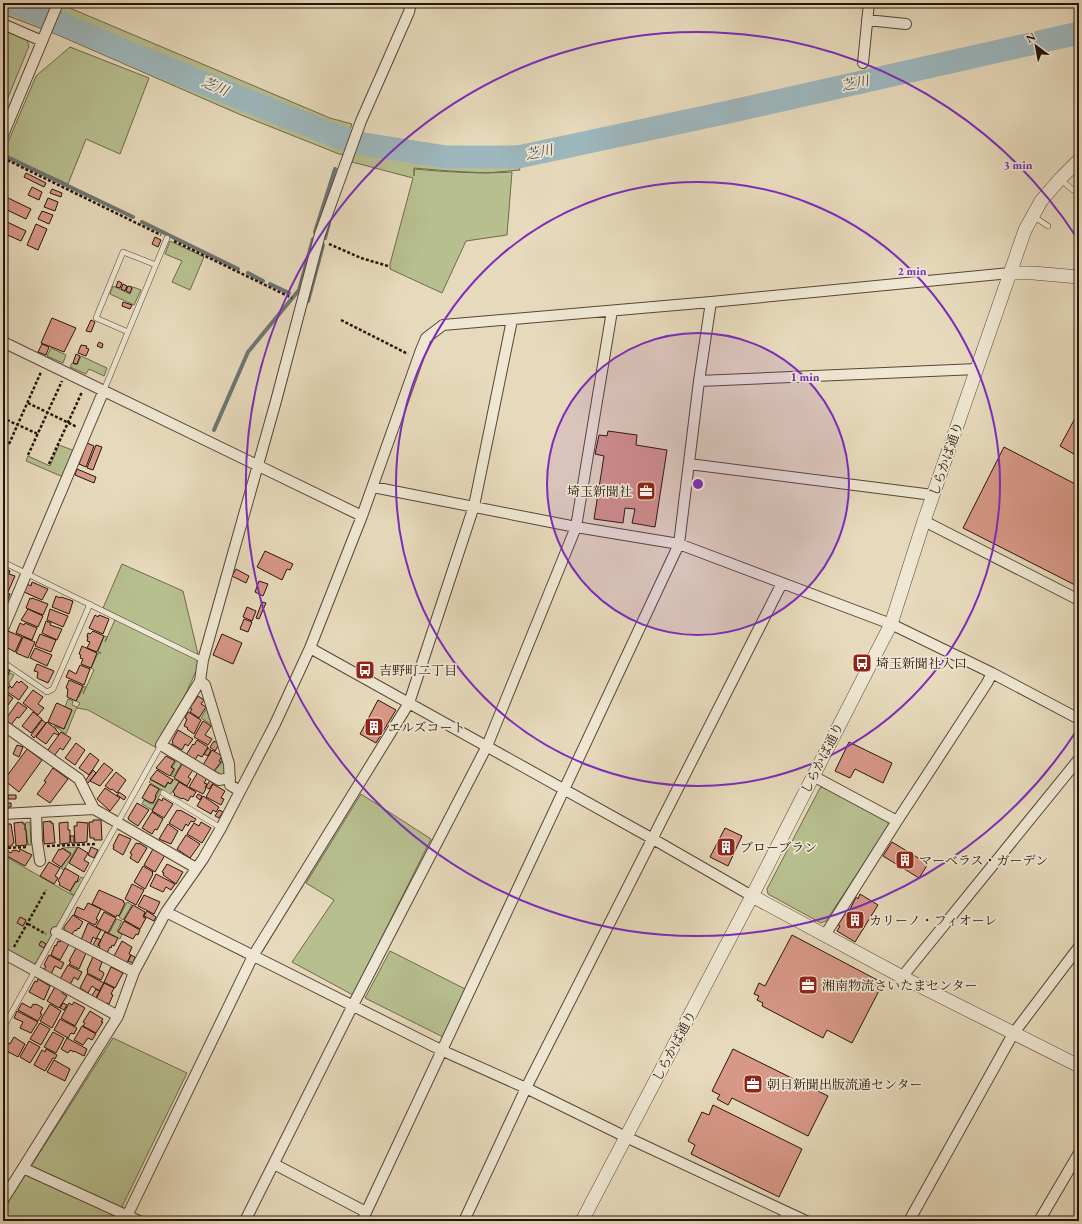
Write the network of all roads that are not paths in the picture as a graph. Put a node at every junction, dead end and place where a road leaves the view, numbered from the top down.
1 (58, 3) edge
2 (411, 3) edge
3 (869, 3) edge
4 (868, 20) junction
5 (3, 24) edge
6 (906, 24) dead end
7 (44, 37) junction
8 (863, 64) dead end
9 (3, 135) edge
10 (1079, 160) edge
11 (1060, 179) junction
12 (1073, 190) dead end
13 (1032, 216) junction
14 (1048, 226) dead end
15 (168, 238) road end
16 (156, 265) junction
17 (1010, 273) junction
18 (1079, 277) edge
19 (711, 302) junction
20 (612, 311) junction
21 (512, 320) junction
22 (128, 332) junction
23 (3, 342) edge
24 (977, 369) junction
25 (699, 380) junction
26 (104, 390) junction
27 (257, 464) junction
28 (689, 464) junction
29 (373, 487) junction
30 (933, 495) junction
31 (474, 506) junction
32 (362, 516) junction
33 (924, 521) junction
34 (576, 527) junction
35 (679, 544) junction
36 (3, 562) edge
37 (26, 573) junction
38 (782, 583) junction
39 (1079, 600) edge
40 (90, 604) junction
41 (4, 624) edge
42 (891, 624) junction
43 (310, 648) junction
44 (204, 660) junction
45 (3, 662) edge
46 (992, 673) junction
47 (200, 681) junction
48 (409, 703) junction
49 (1079, 719) edge
50 (3, 725) edge
51 (161, 745) junction
52 (487, 746) junction
53 (1079, 759) edge
54 (813, 776) junction
55 (230, 778) junction
56 (563, 789) junction
57 (240, 791) junction
58 (163, 793) dead end
59 (94, 809) junction
60 (36, 812) junction
61 (3, 814) edge
62 (897, 821) junction
63 (118, 823) junction
64 (221, 828) junction
65 (653, 839) junction
66 (40, 861) dead end
67 (196, 868) junction
68 (752, 896) junction
69 (166, 912) junction
70 (55, 935) junction
71 (825, 935) junction
72 (1079, 947) edge
73 (8, 952) edge
74 (253, 956) junction
75 (35, 970) junction
76 (134, 972) junction
77 (902, 977) junction
78 (353, 1005) junction
79 (118, 1016) junction
80 (5, 1021) edge
81 (3, 1028) edge
82 (1014, 1034) junction
83 (441, 1050) junction
84 (1079, 1066) edge
85 (526, 1088) junction
86 (626, 1137) junction
87 (1079, 1153) edge
88 (274, 1164) junction
89 (23, 1168) junction
90 (3, 1200) edge
91 (127, 1216) junction
92 (364, 1216) edge
93 (785, 1216) edge
94 (139, 1221) edge
95 (245, 1221) edge
96 (464, 1221) edge
97 (582, 1221) edge
98 (806, 1221) edge
99 (909, 1221) edge
100 (1039, 1221) edge

1 - 7 street
2 - 27 street
3 - 4 street
4 - 6 street
4 - 8 street
5 - 7 street
7 - 9 street
10 - 11 street, しらかば通り
11 - 12 lane
11 - 13 street, しらかば通り
13 - 14 lane
13 - 17 street, しらかば通り
15 - 16 lane
16 - 22 lane
16 - 22 lane
17 - 18 street
17 - 19 street
17 - 24 street, しらかば通り
19 - 20 street
19 - 25 street
20 - 21 street
20 - 34 street
21 - 29 street
21 - 31 street
22 - 26 lane
23 - 26 street
24 - 25 street
24 - 30 street, しらかば通り
25 - 28 street
26 - 27 street
26 - 37 street
27 - 32 street
27 - 44 street
28 - 30 street
28 - 35 street
29 - 31 street
29 - 32 street
30 - 33 street, しらかば通り
31 - 34 street
31 - 48 street
32 - 43 street
33 - 39 street
33 - 42 street, しらかば通り
34 - 35 street
34 - 52 street
35 - 38 street
35 - 56 street
36 - 37 lane
37 - 40 lane
37 - 41 street
38 - 42 street
38 - 65 street
40 - 44 lane
40 - 45 lane
42 - 46 street
42 - 54 street, しらかば通り
43 - 48 street
43 - 57 street
44 - 47 street
46 - 49 street
46 - 62 street
47 - 51 street
47 - 55 street
48 - 52 street
48 - 74 street
50 - 59 street
51 - 55 street
51 - 63 lane
52 - 56 street
52 - 78 street
53 - 77 street
54 - 62 street
54 - 68 street, しらかば通り
55 - 57 street
56 - 65 street
56 - 83 street
57 - 64 street
58 - 64 lane
59 - 60 street
59 - 63 street
60 - 61 street
60 - 66 street
62 - 71 street
63 - 67 street
63 - 70 lane
64 - 67 street
65 - 68 street
65 - 85 street
67 - 69 street
68 - 71 street
68 - 86 street, しらかば通り
69 - 74 street
69 - 76 street
70 - 75 lane
70 - 76 street
71 - 77 street
72 - 82 street
73 - 75 street
74 - 78 street
74 - 91 street
75 - 79 street
75 - 80 lane
76 - 79 street
77 - 82 street
78 - 83 street
78 - 88 street
79 - 89 street
80 - 81 lane
82 - 84 street
82 - 99 street
83 - 85 street
83 - 92 street
85 - 86 street
85 - 96 street
86 - 93 street
86 - 97 street, しらかば通り
87 - 100 street
88 - 92 street
88 - 95 street
89 - 90 street
89 - 91 street
91 - 94 street
93 - 98 street

